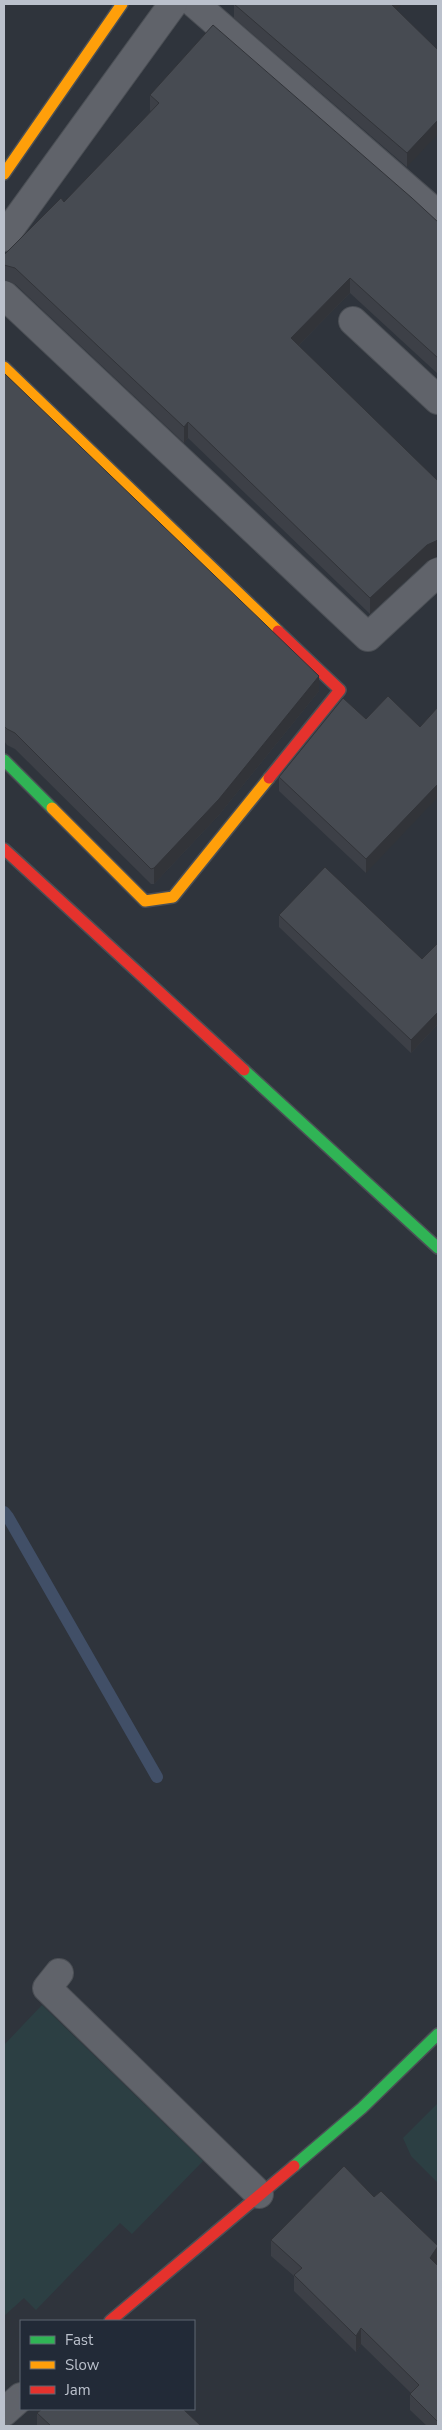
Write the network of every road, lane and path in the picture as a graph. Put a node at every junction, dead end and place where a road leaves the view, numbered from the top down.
1 (122, 4) edge
2 (173, 4) edge
3 (195, 4) edge
4 (4, 174) edge
5 (438, 215) edge
6 (4, 237) edge
7 (4, 295) edge
8 (353, 321) dead end
9 (4, 367) edge
10 (438, 400) edge
11 (438, 572) edge
12 (4, 760) edge
13 (4, 849) edge
14 (438, 1248) edge
15 (59, 1973) dead end
16 (438, 2034) edge
17 (259, 2194) junction
18 (111, 2320) edge
19 (20, 2398) edge
20 (4, 2412) edge

1 - 4 street
2 - 6 street
3 - 5 street
7 - 11 street
8 - 10 street
9 - 12 street
13 - 14 street
15 - 17 street
16 - 17 street
17 - 18 street
19 - 20 street

